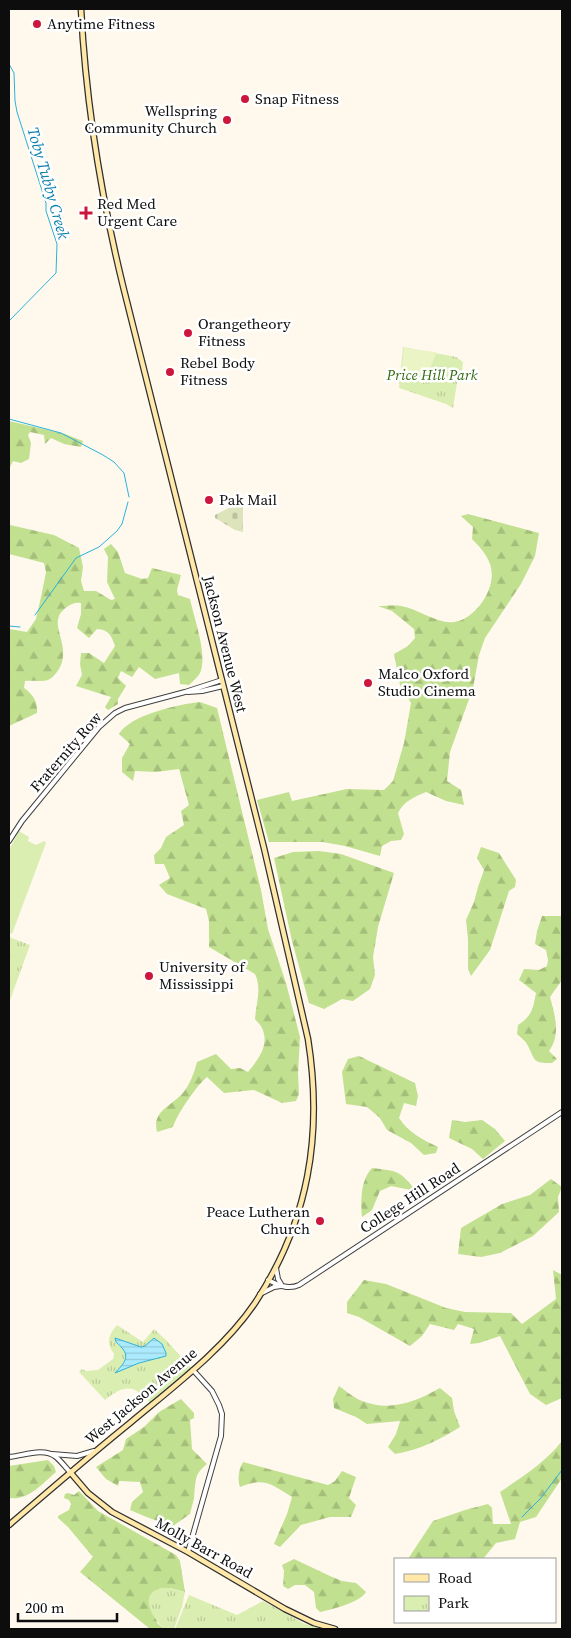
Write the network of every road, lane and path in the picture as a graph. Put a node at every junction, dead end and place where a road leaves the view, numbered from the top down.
1 (81, 9) edge
2 (222, 680) junction
3 (223, 686) junction
4 (185, 692) junction
5 (9, 841) edge
6 (562, 1112) edge
7 (276, 1266) junction
8 (268, 1280) junction
9 (283, 1286) junction
10 (260, 1294) junction
11 (193, 1370) junction
12 (96, 1451) junction
13 (43, 1453) junction
14 (9, 1456) edge
15 (70, 1472) junction
16 (9, 1525) edge
17 (188, 1552) junction
18 (335, 1629) edge

1 - 2 main road, Jackson Avenue West
2 - 3 main road, Jackson Avenue West
2 - 4 street, Fraternity Row
3 - 4 street, Fraternity Row
3 - 7 main road, Jackson Avenue West
4 - 5 street, Fraternity Row
6 - 9 street, College Hill Road
7 - 8 main road, Jackson Avenue West
7 - 9 street
8 - 9 street
8 - 10 main road, West Jackson Avenue
9 - 10 street, College Hill Road
10 - 11 main road, West Jackson Avenue
11 - 12 main road, West Jackson Avenue
11 - 17 street
12 - 13 street
12 - 15 main road, West Jackson Avenue
13 - 14 street
13 - 15 street
15 - 16 main road, West Jackson Avenue
15 - 17 main road, Molly Barr Road
17 - 18 main road, Molly Barr Road

